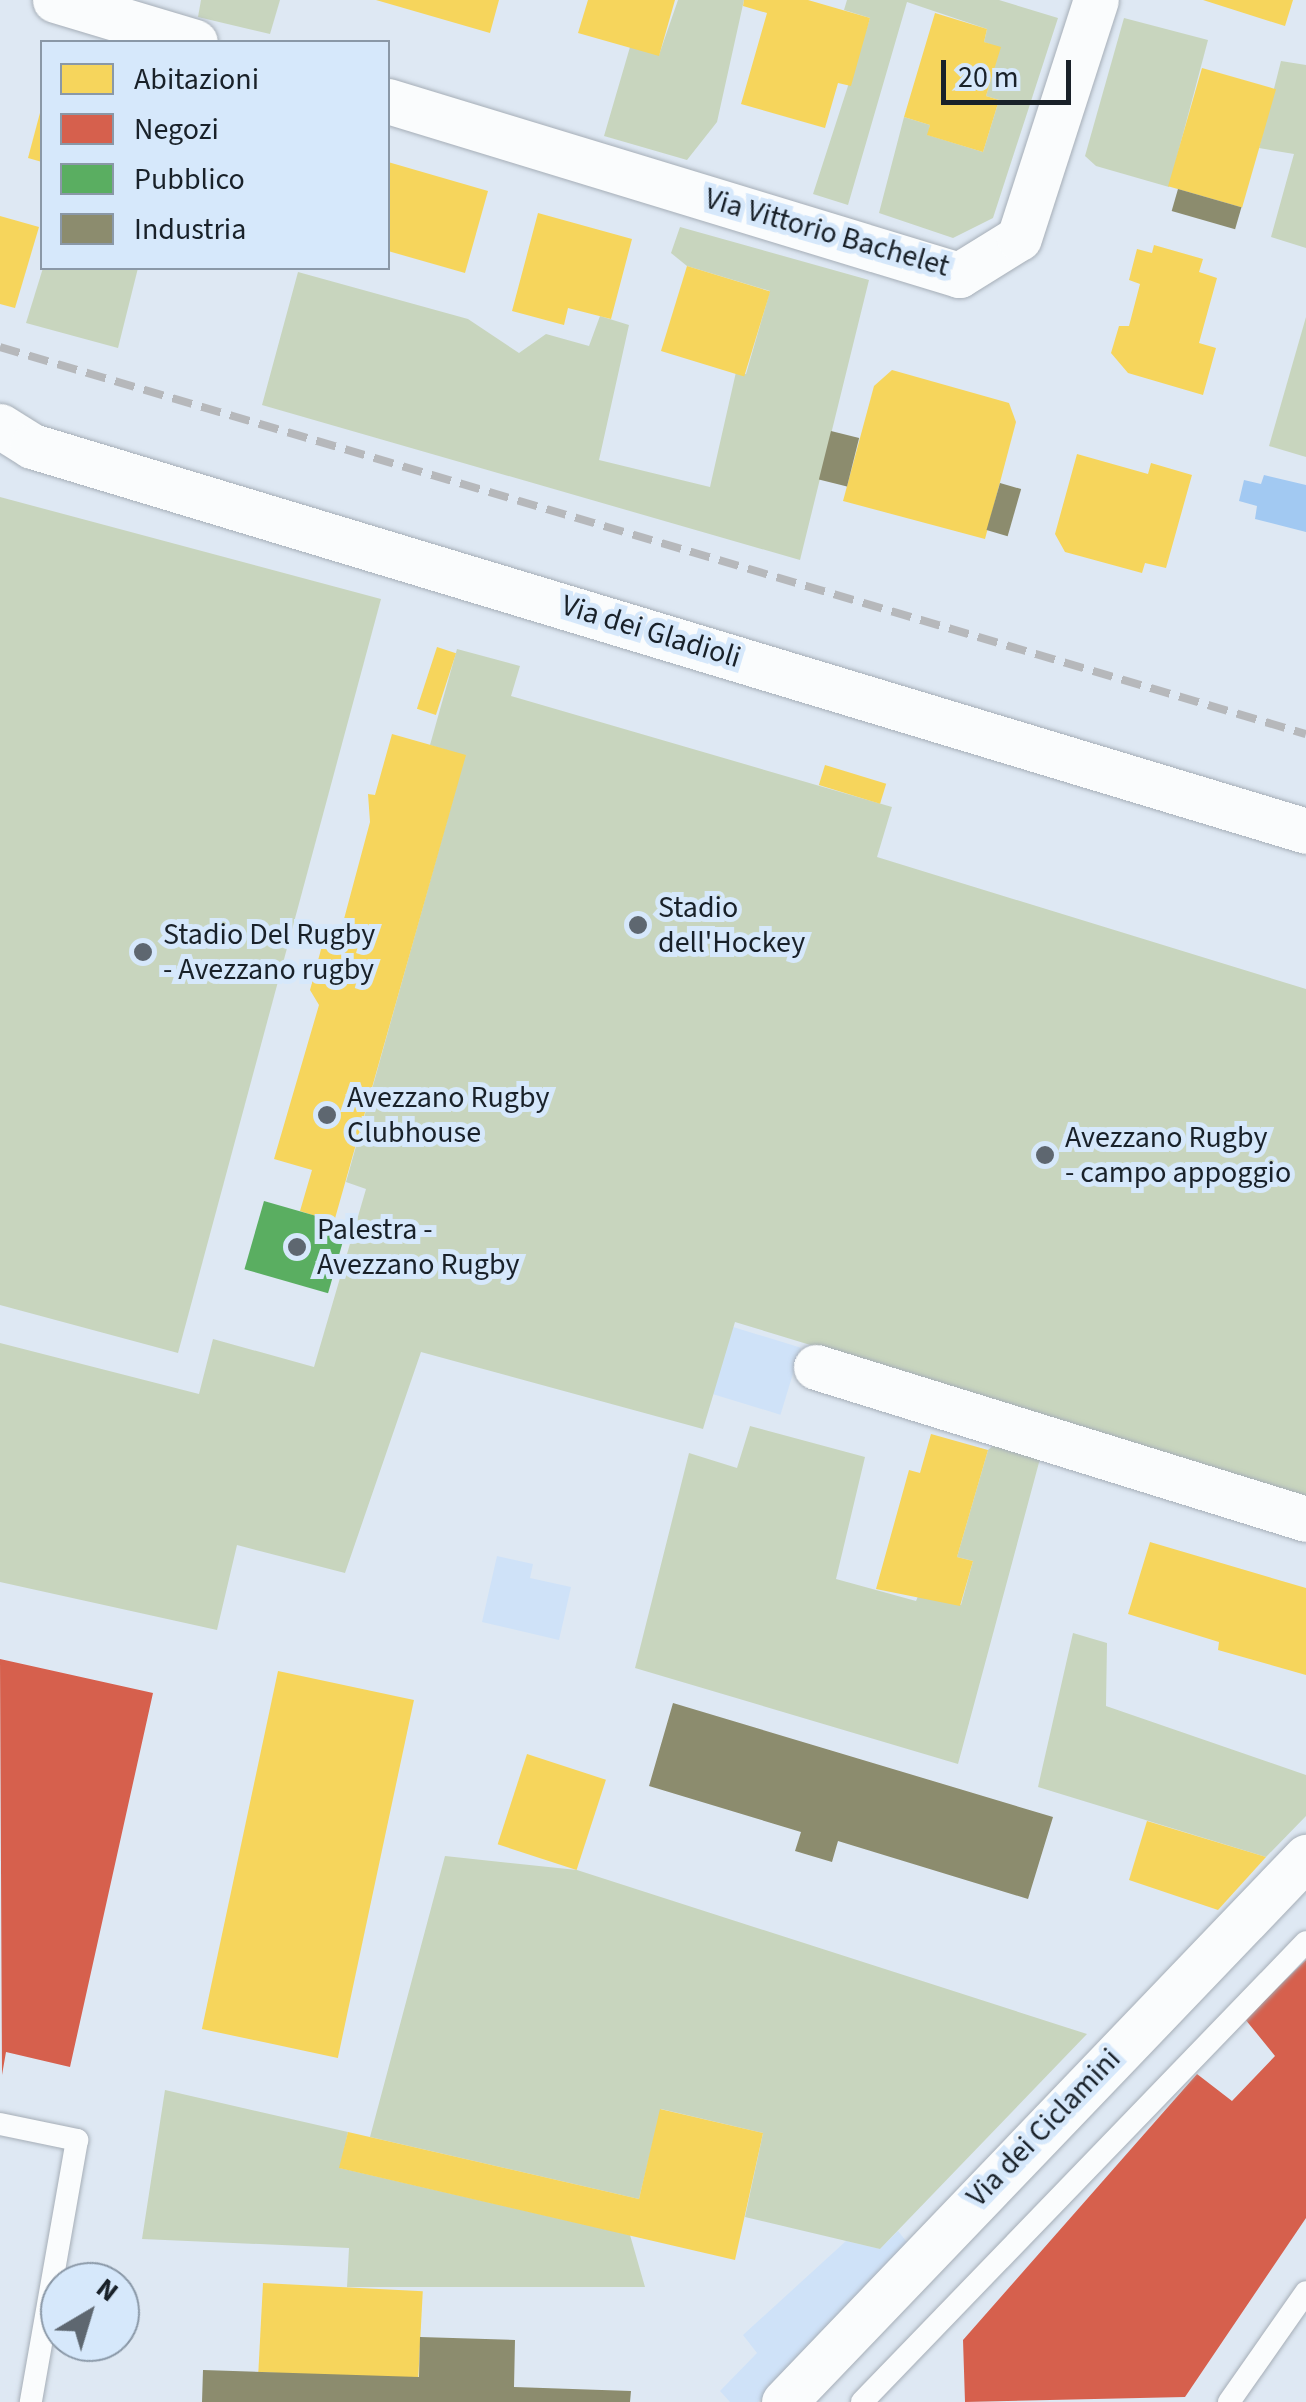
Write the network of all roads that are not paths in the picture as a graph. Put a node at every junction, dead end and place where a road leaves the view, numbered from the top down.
1 (55, 0) edge
2 (1096, 0) edge
3 (188, 40) edge
4 (390, 102) edge
5 (0, 426) edge
6 (1306, 831) edge
7 (816, 1367) dead end
8 (1306, 1520) edge
9 (1306, 1857) edge
10 (1306, 1942) edge
11 (0, 2124) edge
12 (1306, 2292) edge
13 (30, 2402) edge
14 (784, 2402) edge
15 (862, 2402) edge
16 (1229, 2402) edge

1 - 3 street
2 - 4 street, Via Vittorio Bachelet
5 - 6 street, Via dei Gladioli
7 - 8 street
9 - 14 street, Via dei Ciclamini
10 - 15 lane
11 - 13 lane
12 - 16 lane

